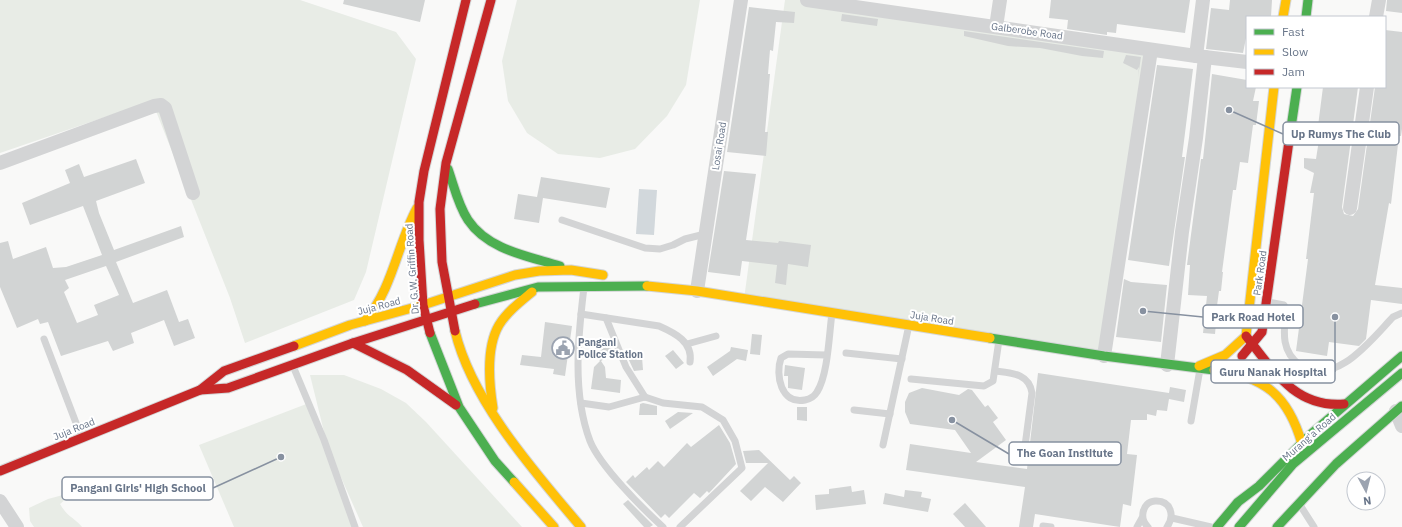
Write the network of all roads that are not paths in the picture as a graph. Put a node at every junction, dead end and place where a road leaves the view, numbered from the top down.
1 (466, 0) edge
2 (491, 0) edge
3 (741, 0) edge
4 (807, 0) edge
5 (1000, 0) edge
6 (1203, 0) edge
7 (1286, 0) edge
8 (1308, 0) edge
9 (1379, 0) edge
10 (1284, 16) edge
11 (1306, 16) edge
12 (1376, 16) edge
13 (996, 27) junction
14 (1151, 50) junction
15 (1200, 57) junction
16 (1246, 62) edge
17 (1274, 88) edge
18 (1297, 88) edge
19 (1367, 88) edge
20 (0, 163) edge
21 (446, 163) junction
22 (193, 193) dead end
23 (419, 202) junction
24 (1350, 208) dead end
25 (562, 220) dead end
26 (705, 234) junction
27 (572, 270) junction
28 (584, 285) junction
29 (642, 285) junction
30 (538, 287) junction
31 (697, 291) junction
32 (448, 297) junction
33 (1267, 302) junction
34 (423, 306) junction
35 (450, 312) junction
36 (832, 313) junction
37 (1402, 313) edge
38 (581, 314) junction
39 (606, 318) junction
40 (426, 320) junction
41 (365, 321) junction
42 (909, 325) junction
43 (716, 336) dead end
44 (1246, 336) junction
45 (44, 339) dead end
46 (999, 340) junction
47 (353, 343) junction
48 (687, 344) junction
49 (1253, 345) junction
50 (846, 353) dead end
51 (826, 355) junction
52 (1104, 356) junction
53 (1402, 356) edge
54 (902, 359) junction
55 (690, 362) dead end
56 (292, 364) junction
57 (1167, 365) junction
58 (1196, 368) junction
59 (1218, 370) junction
60 (995, 371) junction
61 (1402, 373) edge
62 (911, 379) dead end
63 (200, 390) junction
64 (645, 397) junction
65 (581, 403) junction
66 (1344, 404) junction
67 (459, 408) junction
68 (1399, 409) edge
69 (854, 410) dead end
70 (890, 414) junction
71 (494, 415) junction
72 (1191, 420) dead end
73 (1402, 426) edge
74 (81, 438) junction
75 (1302, 444) junction
76 (883, 445) dead end
77 (1025, 446) dead end
78 (1278, 466) junction
79 (1, 468) edge
80 (1286, 471) junction
81 (0, 500) edge
82 (1298, 501) junction
83 (566, 508) junction
84 (1142, 518) junction
85 (1172, 518) junction
86 (552, 525) edge
87 (1043, 526) dead end
88 (17, 527) edge
89 (355, 527) edge
90 (581, 527) edge
91 (586, 527) edge
92 (663, 527) edge
93 (680, 527) edge
94 (1051, 527) edge
95 (1137, 527) edge
96 (1148, 527) edge
97 (1168, 527) edge
98 (1211, 527) edge
99 (1217, 527) edge
100 (1239, 527) edge
101 (1277, 527) edge
102 (1314, 527) edge

1 - 23 main road, Dr. G.W. Griffin Road
2 - 21 main road
3 - 26 street, Losai Road
4 - 13 street, Galberobe Road
5 - 13 street
6 - 15 street
7 - 10 main road
8 - 11 main road
9 - 12 street
13 - 14 street, Galberobe Road
14 - 15 street, Galberobe Road
14 - 52 street
15 - 16 street, Galberobe Road
15 - 57 street
17 - 44 main road, Park Road
18 - 33 main road, Park Road
19 - 24 street
20 - 22 street
21 - 27 main road
21 - 32 main road
23 - 34 main road, Dr. G.W. Griffin Road
23 - 41 main road
25 - 26 lane
26 - 31 street, Losai Road
27 - 29 main road, Juja Road
27 - 32 main road, Juja Road
28 - 29 main road, Juja Road
28 - 30 main road, Juja Road
28 - 38 lane
29 - 31 main road, Juja Road
30 - 35 main road, Juja Road
30 - 71 main road
31 - 36 main road, Juja Road
32 - 34 main road, Juja Road
32 - 35 main road
33 - 37 lane
33 - 49 main road, Park Road
34 - 40 main road, Dr. G.W. Griffin Road
34 - 41 main road, Juja Road
35 - 40 main road, Juja Road
35 - 71 main road
36 - 42 main road, Juja Road
36 - 51 lane
38 - 39 lane
38 - 65 lane
39 - 48 lane
39 - 64 lane
40 - 47 main road, Juja Road
40 - 67 main road, Dr. G.W. Griffin Road
41 - 63 main road, Juja Road
42 - 46 main road, Juja Road
42 - 54 lane
43 - 48 lane
44 - 49 main road
44 - 58 main road
45 - 74 lane
46 - 52 main road, Juja Road
46 - 60 lane
47 - 56 main road, Juja Road
47 - 67 main road
48 - 55 lane
49 - 59 main road
49 - 66 main road
50 - 54 lane
51 - 51 lane
52 - 57 main road, Juja Road
53 - 66 main road, Murang'a Road
54 - 70 lane
56 - 63 main road, Juja Road
56 - 89 lane
57 - 58 main road, Juja Road
58 - 59 main road, Juja Road
58 - 72 lane
59 - 75 main road, Juja Road
60 - 62 lane
60 - 77 lane
61 - 80 main road, Murang'a Road
63 - 74 main road, Juja Road
64 - 65 lane
64 - 93 lane
65 - 92 lane
66 - 75 main road, Murang'a Road
67 - 86 main road, Dr. G.W. Griffin Road
68 - 73 street
68 - 82 main road
69 - 70 lane
70 - 76 lane
71 - 83 main road
74 - 79 main road, Juja Road
75 - 78 main road, Murang'a Road
78 - 80 main road
78 - 99 main road, Murang'a Road
80 - 100 main road, Murang'a Road
81 - 88 street
82 - 101 main road
82 - 102 lane
83 - 90 main road
83 - 91 main road
84 - 85 lane
84 - 95 lane
84 - 96 lane
85 - 97 lane
85 - 98 lane
87 - 94 lane

